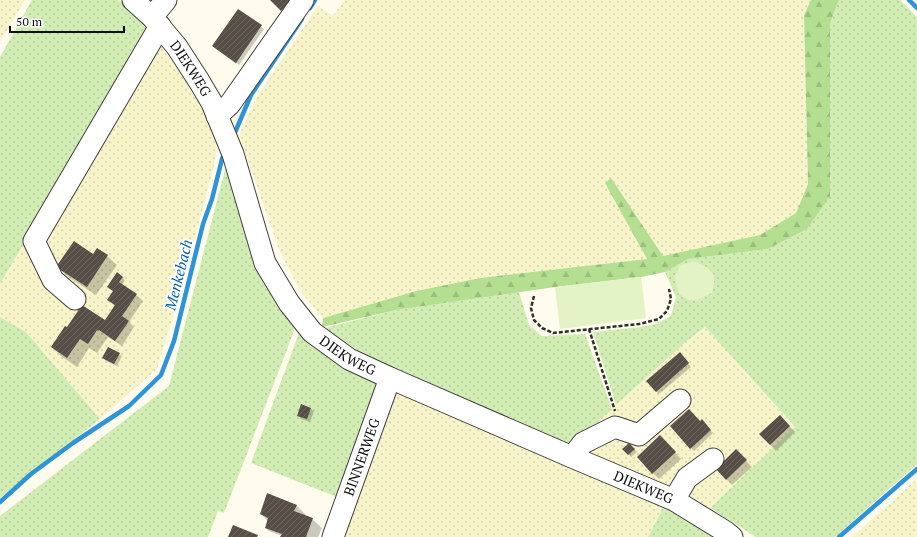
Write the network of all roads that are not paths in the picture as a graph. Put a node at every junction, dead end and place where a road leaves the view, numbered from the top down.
1 (133, 0) edge
2 (166, 0) edge
3 (304, 0) edge
4 (156, 21) junction
5 (220, 123) junction
6 (75, 299) dead end
7 (390, 378) junction
8 (680, 400) dead end
9 (572, 457) junction
10 (713, 459) dead end
11 (674, 500) junction
12 (333, 537) edge
13 (732, 537) edge

1 - 4 street, DIEKWEG
2 - 4 street
3 - 5 street
4 - 5 street, DIEKWEG
4 - 6 street
5 - 7 street, DIEKWEG
7 - 9 street, DIEKWEG
7 - 12 street, BINNERWEG
8 - 9 street
9 - 11 street, DIEKWEG
10 - 11 street
11 - 13 street, DIEKWEG

